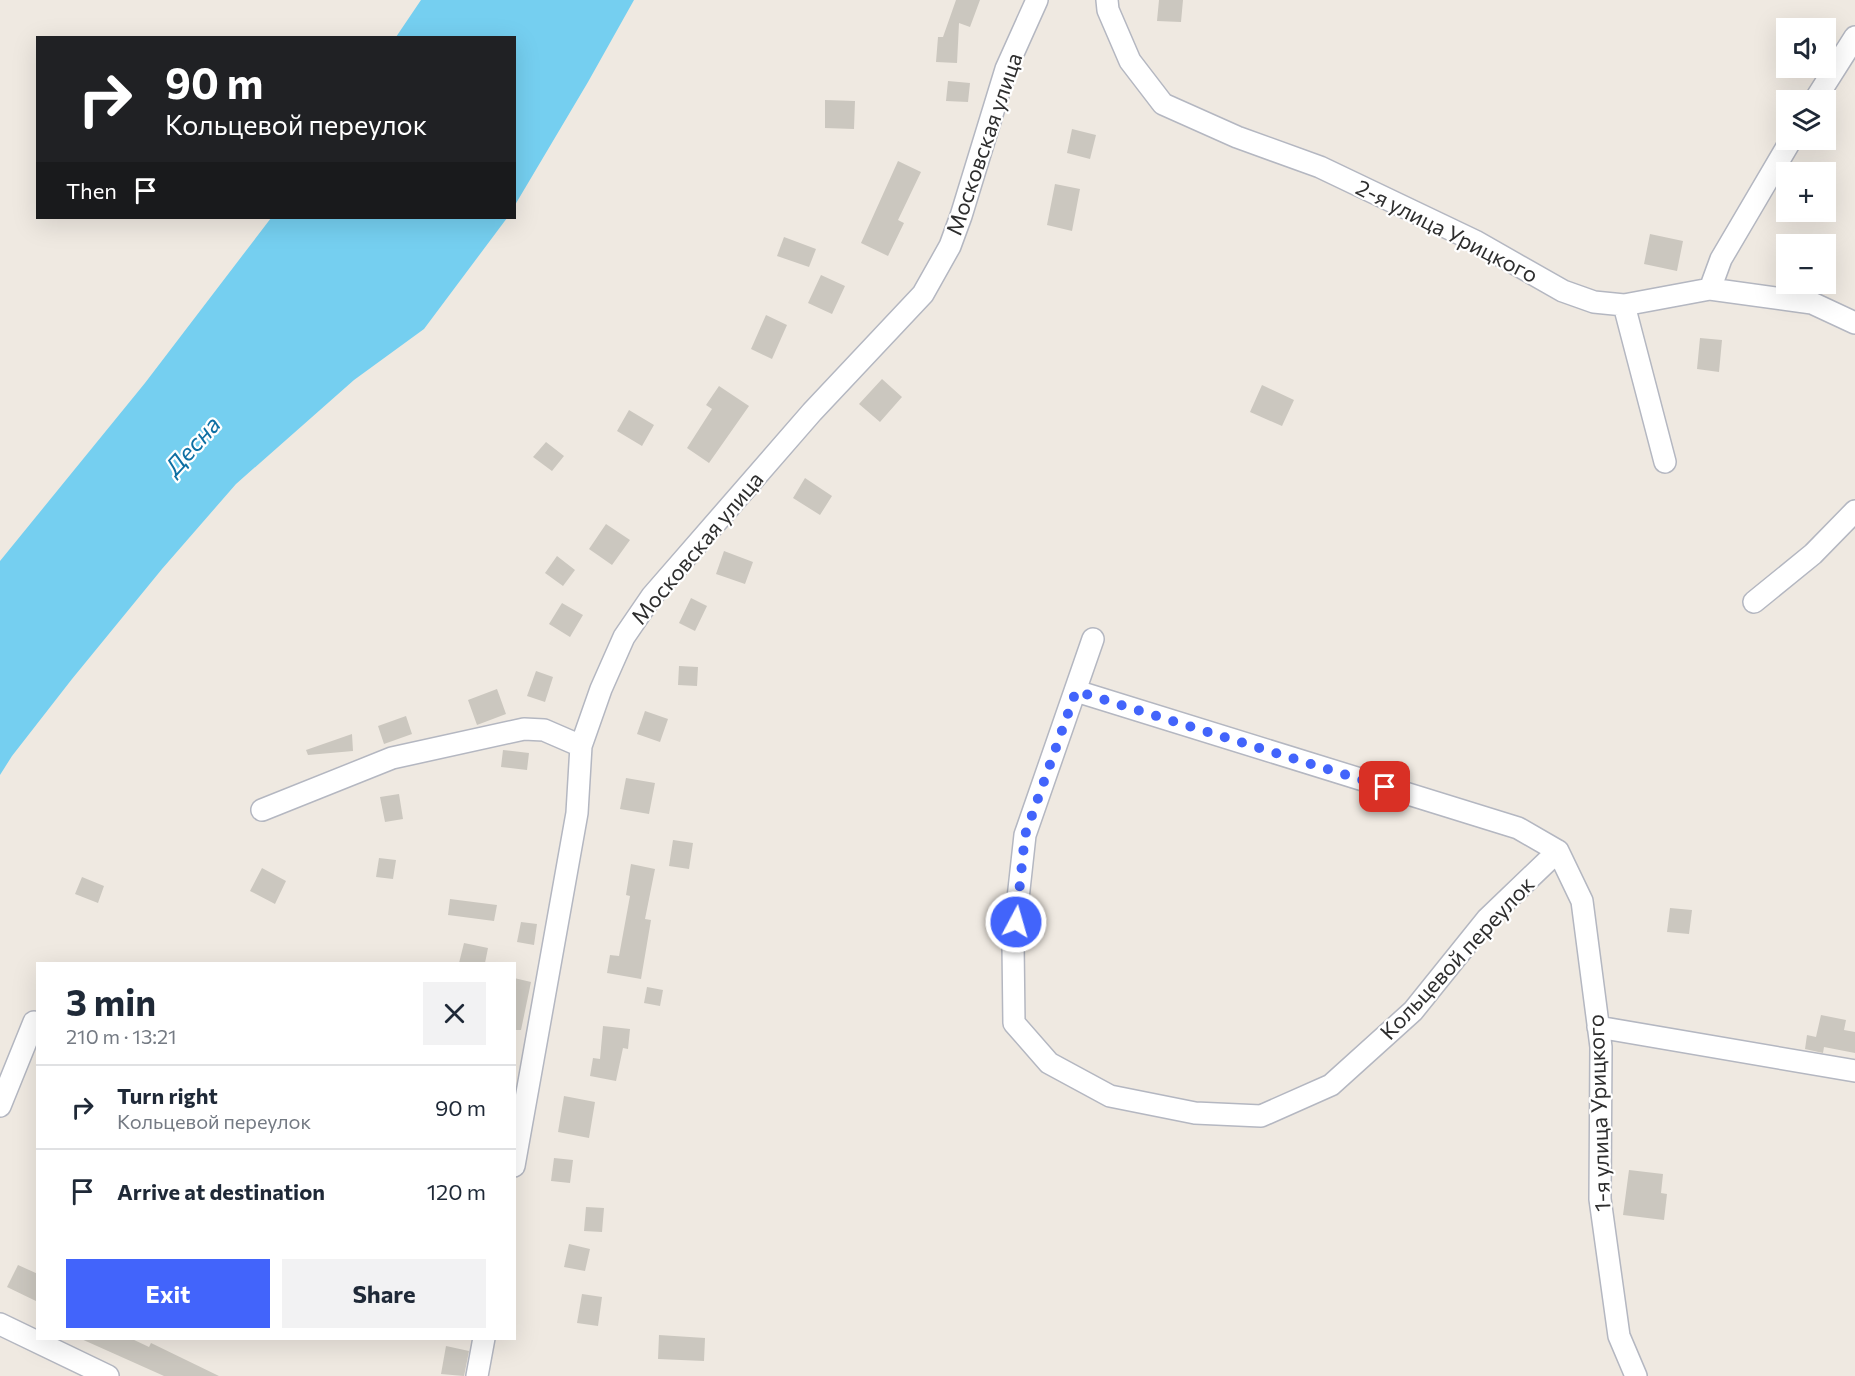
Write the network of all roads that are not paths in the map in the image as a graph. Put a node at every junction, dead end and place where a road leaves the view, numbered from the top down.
1 (1037, 0) edge
2 (1107, 0) edge
3 (1855, 37) edge
4 (1821, 90) edge
5 (1785, 150) edge
6 (1710, 289) junction
7 (1624, 305) junction
8 (1855, 323) edge
9 (1665, 462) dead end
10 (1855, 510) edge
11 (1754, 602) dead end
12 (1093, 639) dead end
13 (1076, 691) junction
14 (581, 746) junction
15 (262, 810) dead end
16 (1558, 851) junction
17 (34, 1022) dead end
18 (1598, 1027) junction
19 (1855, 1071) edge
20 (0, 1106) edge
21 (516, 1155) edge
22 (0, 1324) edge
23 (484, 1340) edge
24 (108, 1376) edge
25 (477, 1376) edge
26 (1636, 1376) edge

1 - 14 street, Московская улица
2 - 7 street, 2-я улица Урицкого
3 - 4 street
5 - 6 street
6 - 7 street, 2-я улица Урицкого
6 - 8 street, 2-я улица Урицкого
7 - 9 street
10 - 11 street
12 - 13 street, Кольцевой переулок
13 - 16 street
13 - 16 street, Кольцевой переулок
14 - 15 street
14 - 21 street, Московская улица
16 - 18 street, 1-я улица Урицкого
17 - 20 street
18 - 19 street
18 - 26 street, 1-я улица Урицкого
22 - 24 street
23 - 25 street

